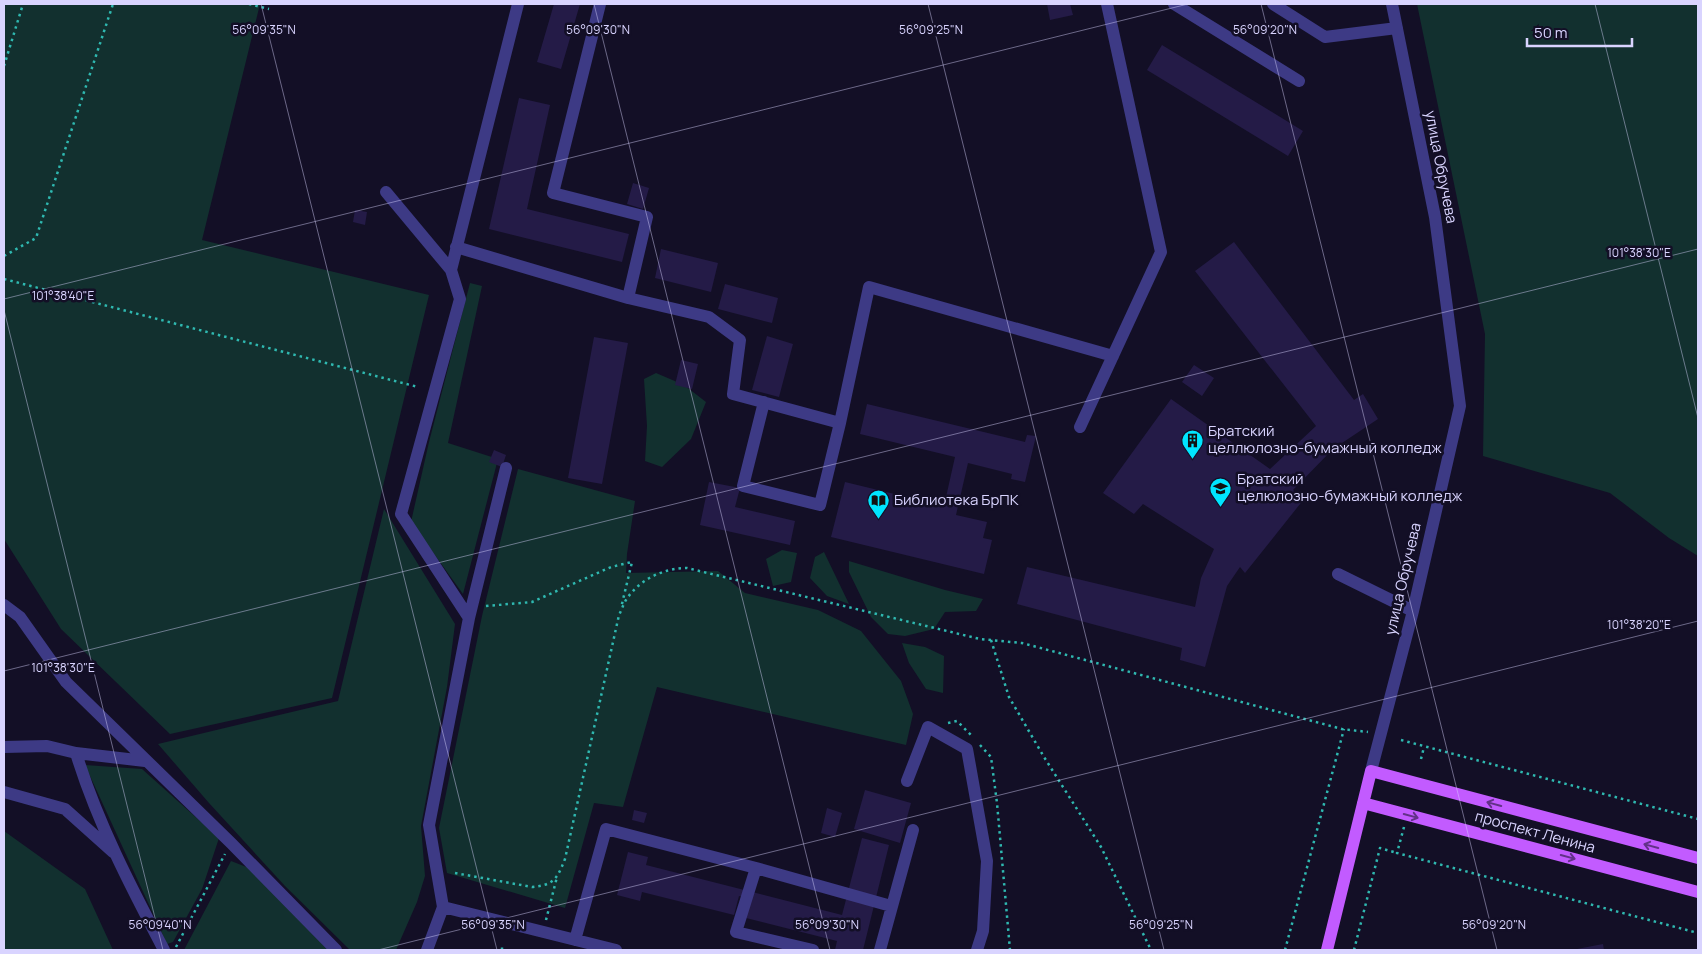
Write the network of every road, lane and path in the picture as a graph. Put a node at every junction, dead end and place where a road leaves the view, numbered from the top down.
1 (23, 4) edge
2 (113, 4) edge
3 (249, 4) edge
4 (518, 4) edge
5 (600, 4) edge
6 (1107, 4) edge
7 (1174, 4) edge
8 (1273, 4) edge
9 (1392, 4) edge
10 (269, 9) dead end
11 (1397, 28) junction
12 (4, 66) edge
13 (1299, 81) dead end
14 (386, 192) dead end
15 (456, 247) junction
16 (4, 256) edge
17 (451, 270) junction
18 (4, 279) edge
19 (628, 298) junction
20 (1113, 356) junction
21 (418, 387) dead end
22 (764, 402) junction
23 (840, 423) junction
24 (1080, 427) dead end
25 (506, 468) dead end
26 (1338, 574) dead end
27 (4, 605) edge
28 (1413, 611) junction
29 (470, 613) junction
30 (619, 614) junction
31 (991, 640) junction
32 (1344, 729) junction
33 (1368, 732) dead end
34 (1401, 740) dead end
35 (4, 747) edge
36 (1424, 747) junction
37 (76, 753) junction
38 (1421, 758) dead end
39 (145, 761) junction
40 (1371, 771) junction
41 (907, 781) dead end
42 (4, 792) edge
43 (1363, 803) junction
44 (1698, 819) edge
45 (1405, 820) dead end
46 (913, 830) dead end
47 (231, 843) junction
48 (1397, 853) junction
49 (117, 856) junction
50 (1698, 858) edge
51 (756, 868) junction
52 (455, 873) dead end
53 (558, 875) junction
54 (1698, 892) edge
55 (891, 906) junction
56 (443, 907) junction
57 (543, 931) junction
58 (1698, 933) edge
59 (575, 940) junction
60 (164, 950) edge
61 (174, 950) edge
62 (336, 950) edge
63 (426, 950) edge
64 (616, 950) edge
65 (812, 950) edge
66 (880, 950) edge
67 (977, 950) edge
68 (1151, 950) edge
69 (1285, 950) edge
70 (1327, 950) edge
71 (1354, 950) edge

1 - 12 path
2 - 16 path
3 - 10 path
4 - 15 street
5 - 19 street
6 - 20 street
7 - 13 street
8 - 11 street
9 - 11 street, улица Обручева
11 - 28 street, улица Обручева
14 - 17 street
15 - 17 street
15 - 19 street
17 - 29 street
18 - 21 path
19 - 22 street
20 - 23 street
20 - 24 street
22 - 23 street
22 - 23 street
25 - 29 street
26 - 28 street
27 - 39 street
28 - 40 street, улица Обручева
29 - 30 path
29 - 56 street
30 - 31 path
30 - 53 path
31 - 32 path
31 - 68 path
32 - 33 path
32 - 69 path
34 - 36 path
35 - 37 street
36 - 38 path
36 - 44 path
37 - 39 street
37 - 49 street
39 - 47 street
40 - 43 main road, улица Обручева
50 -> 40 main road, проспект Ленина
41 - 67 street
42 - 49 street
43 -> 54 main road, проспект Ленина
43 - 70 main road, улица Обручева
45 - 48 path
46 - 55 street
47 - 61 path
47 - 62 street
48 - 58 path
48 - 71 path
49 - 60 street
51 - 55 street
51 - 59 street
51 - 65 street
52 - 53 path
53 - 57 path
55 - 66 street
56 - 57 street
56 - 63 street
57 - 59 street
59 - 64 street

